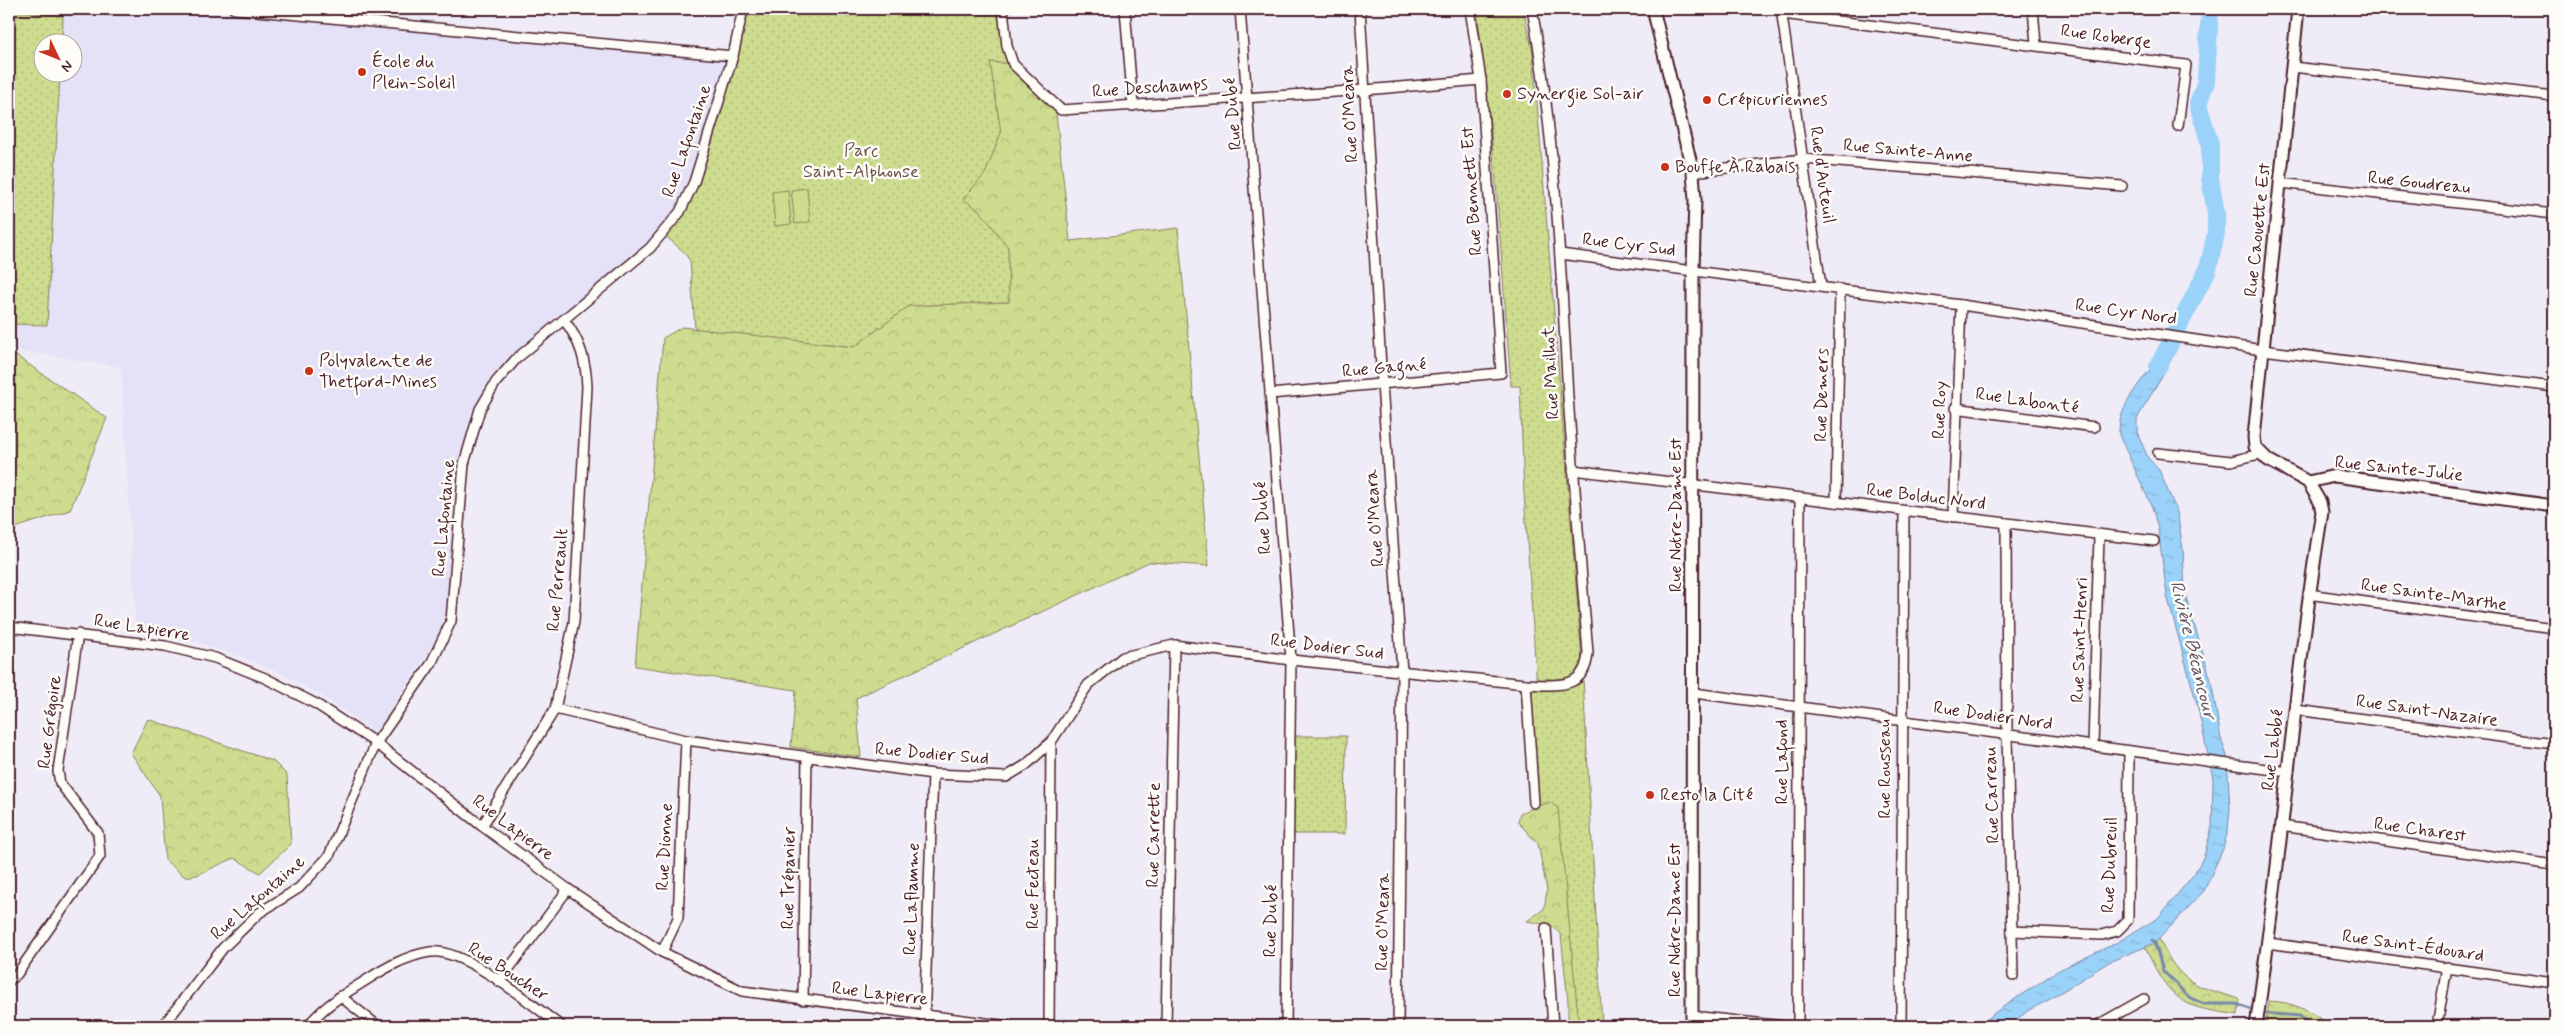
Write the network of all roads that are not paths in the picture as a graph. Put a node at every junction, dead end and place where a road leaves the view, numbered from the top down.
1 (234, 9) edge
2 (743, 9) edge
3 (1002, 9) edge
4 (1124, 9) edge
5 (1240, 9) edge
6 (1360, 9) edge
7 (1470, 9) edge
8 (1532, 9) edge
9 (1653, 9) edge
10 (2033, 9) edge
11 (2298, 9) edge
12 (1781, 11) edge
13 (290, 12) edge
14 (2036, 44) junction
15 (732, 56) junction
16 (2292, 67) junction
17 (1481, 80) junction
18 (1365, 90) junction
19 (2554, 96) edge
20 (1249, 97) junction
21 (1133, 106) junction
22 (2178, 126) dead end
23 (1803, 159) junction
24 (1693, 172) junction
25 (2280, 183) junction
26 (2122, 186) dead end
27 (2554, 214) edge
28 (1560, 254) junction
29 (1693, 269) junction
30 (1821, 286) junction
31 (1840, 289) junction
32 (1962, 305) junction
33 (564, 320) junction
34 (2263, 350) junction
35 (1501, 372) joint
36 (1382, 384) junction
37 (2554, 387) edge
38 (1270, 394) junction
39 (1955, 408) junction
40 (2094, 427) dead end
41 (2158, 453) dead end
42 (2260, 454) junction
43 (1573, 470) junction
44 (2308, 482) junction
45 (1694, 484) junction
46 (1800, 499) junction
47 (1836, 502) junction
48 (2554, 506) edge
49 (1904, 511) junction
50 (1952, 517) junction
51 (2006, 523) junction
52 (2099, 536) junction
53 (2154, 541) dead end
54 (2308, 594) junction
55 (9, 627) edge
56 (2554, 628) edge
57 (78, 634) junction
58 (1174, 645) junction
59 (1290, 660) junction
60 (1402, 672) junction
61 (1526, 684) junction
62 (1694, 693) junction
63 (1799, 707) junction
64 (555, 709) junction
65 (2296, 710) junction
66 (1902, 720) junction
67 (2007, 734) junction
68 (686, 740) junction
69 (1051, 742) junction
70 (376, 743) junction
71 (2554, 744) edge
72 (2094, 746) junction
73 (2129, 750) junction
74 (807, 757) junction
75 (2288, 772) junction
76 (933, 774) junction
77 (1534, 804) dead end
78 (482, 826) junction
79 (2281, 826) junction
80 (2554, 865) edge
81 (568, 889) junction
82 (1546, 928) dead end
83 (2012, 931) junction
84 (2268, 943) junction
85 (662, 952) junction
86 (2447, 967) junction
87 (2012, 976) dead end
88 (9, 981) edge
89 (499, 982) junction
90 (2554, 983) edge
91 (340, 996) junction
92 (2144, 999) dead end
93 (803, 1000) junction
94 (924, 1016) junction
95 (1692, 1021) edge
96 (2256, 1022) edge
97 (163, 1026) edge
98 (308, 1026) edge
99 (378, 1026) edge
100 (561, 1026) edge
101 (924, 1026) edge
102 (1009, 1026) edge
103 (1048, 1026) edge
104 (1166, 1026) edge
105 (1286, 1026) edge
106 (1398, 1026) edge
107 (1553, 1026) edge
108 (1784, 1026) edge
109 (1798, 1026) edge
110 (1901, 1026) edge
111 (2096, 1026) edge
112 (2437, 1026) edge

1 - 13 street
2 - 15 street, Rue Lafontaine
3 - 21 street, Rue Deschamps
4 - 21 street
5 - 20 street, Rue Dubé
6 - 18 street, Rue O'Meara
7 - 17 street, Rue Bennett Est
8 - 28 street, Rue Mailhot
9 - 24 street, Rue Notre-Dame Est
10 - 14 street
11 - 16 street, Rue Caouette Est
12 - 14 street, Rue Roberge
12 - 23 street, Rue d'Auteuil
13 - 15 street
14 - 22 street, Rue Roberge
15 - 33 street, Rue Lafontaine
16 - 19 street
16 - 25 street, Rue Caouette Est
17 - 18 street, Rue Deschamps
17 - 35 street, Rue Bennett Est
18 - 20 street, Rue Deschamps
18 - 36 street, Rue O'Meara
20 - 21 street, Rue Deschamps
20 - 38 street, Rue Dubé
23 - 24 street, Rue Sainte-Anne
23 - 26 street, Rue Sainte-Anne
23 - 30 street, Rue d'Auteuil
24 - 29 street, Rue Notre-Dame Est
25 - 27 street, Rue Goudreau
25 - 34 street, Rue Caouette Est
28 - 29 street, Rue Cyr Sud
28 - 43 street, Rue Mailhot
29 - 30 street, Rue Cyr Nord
29 - 45 street, Rue Notre-Dame Est
30 - 31 street, Rue Cyr Nord
31 - 32 street, Rue Cyr Nord
31 - 47 street, Rue Demers
32 - 34 street, Rue Cyr Nord
32 - 39 street, Rue Roy
33 - 64 street, Rue Perreault
33 - 70 street, Rue Lafontaine
34 - 37 street, Rue Cyr Nord
34 - 42 street, Rue Caouette Est
35 - 36 street, Rue Gagné
36 - 38 street, Rue Gagné
36 - 60 street, Rue O'Meara
38 - 59 street, Rue Dubé
39 - 40 street, Rue Labonté
39 - 50 street, Rue Roy
41 - 42 street
42 - 44 street
43 - 45 street, Rue Bolduc Nord
43 - 61 street, Rue Mailhot
44 - 48 street, Rue Sainte-Julie
44 - 54 street, Rue Labbé
45 - 46 street, Rue Bolduc Nord
45 - 62 street, Rue Notre-Dame Est
46 - 47 street, Rue Bolduc Nord
46 - 63 street, Rue Lafond
47 - 49 street, Rue Bolduc Nord
49 - 50 street, Rue Bolduc Nord
49 - 66 street, Rue Rousseau
50 - 51 street, Rue Bolduc Nord
51 - 52 street, Rue Bolduc Nord
51 - 67 street, Rue Carreau
52 - 53 street, Rue Bolduc Nord
52 - 72 street, Rue Saint-Henri
54 - 56 street, Rue Sainte-Marthe
54 - 65 street, Rue Labbé
55 - 57 street, Rue Lapierre
57 - 70 street, Rue Lapierre
57 - 88 street, Rue Grégoire
58 - 59 street, Rue Dodier Sud
58 - 69 street, Rue Dodier Sud
58 - 104 street, Rue Carrette
59 - 60 street, Rue Dodier Sud
59 - 105 street, Rue Dubé
60 - 61 street, Rue Dodier Sud
60 - 106 street, Rue O'Meara
61 - 77 street
62 - 63 street, Rue Dodier Nord
62 - 95 street, Rue Notre-Dame Est
63 - 66 street, Rue Dodier Nord
63 - 109 street, Rue Lafond
64 - 68 street, Rue Dodier Sud
64 - 78 street, Rue Perreault
65 - 71 street, Rue Saint-Nazaire
65 - 75 street, Rue Labbé
66 - 67 street, Rue Dodier Nord
66 - 110 street, Rue Rousseau
67 - 72 street, Rue Dodier Nord
67 - 83 street, Rue Carreau
68 - 74 street, Rue Dodier Sud
68 - 85 street, Rue Dionne
69 - 76 street, Rue Dodier Sud
69 - 103 street, Rue Fecteau
70 - 78 street, Rue Lapierre
70 - 97 street, Rue Lafontaine
72 - 73 street, Rue Dodier Nord
73 - 75 street, Rue Dodier Nord
73 - 83 street, Rue Dubreuil
74 - 76 street, Rue Dodier Sud
74 - 93 street, Rue Trépanier
75 - 79 street, Rue Labbé
76 - 94 street, Rue Laflamme
78 - 81 street, Rue Lapierre
79 - 80 street, Rue Charest
79 - 84 street, Rue Labbé
81 - 85 street, Rue Lapierre
81 - 89 street
82 - 107 street
83 - 87 street, Rue Carreau
84 - 86 street, Rue Saint-Édouard
84 - 96 street, Rue Labbé
85 - 93 street, Rue Lapierre
86 - 90 street, Rue Saint-Édouard
86 - 112 street
89 - 91 street, Rue Boucher
89 - 100 street, Rue Boucher
91 - 98 street, Rue Boucher
91 - 99 street
92 - 111 street
93 - 94 street, Rue Lapierre
94 - 101 street, Rue Laflamme
94 - 102 street, Rue Lapierre
95 - 108 street

